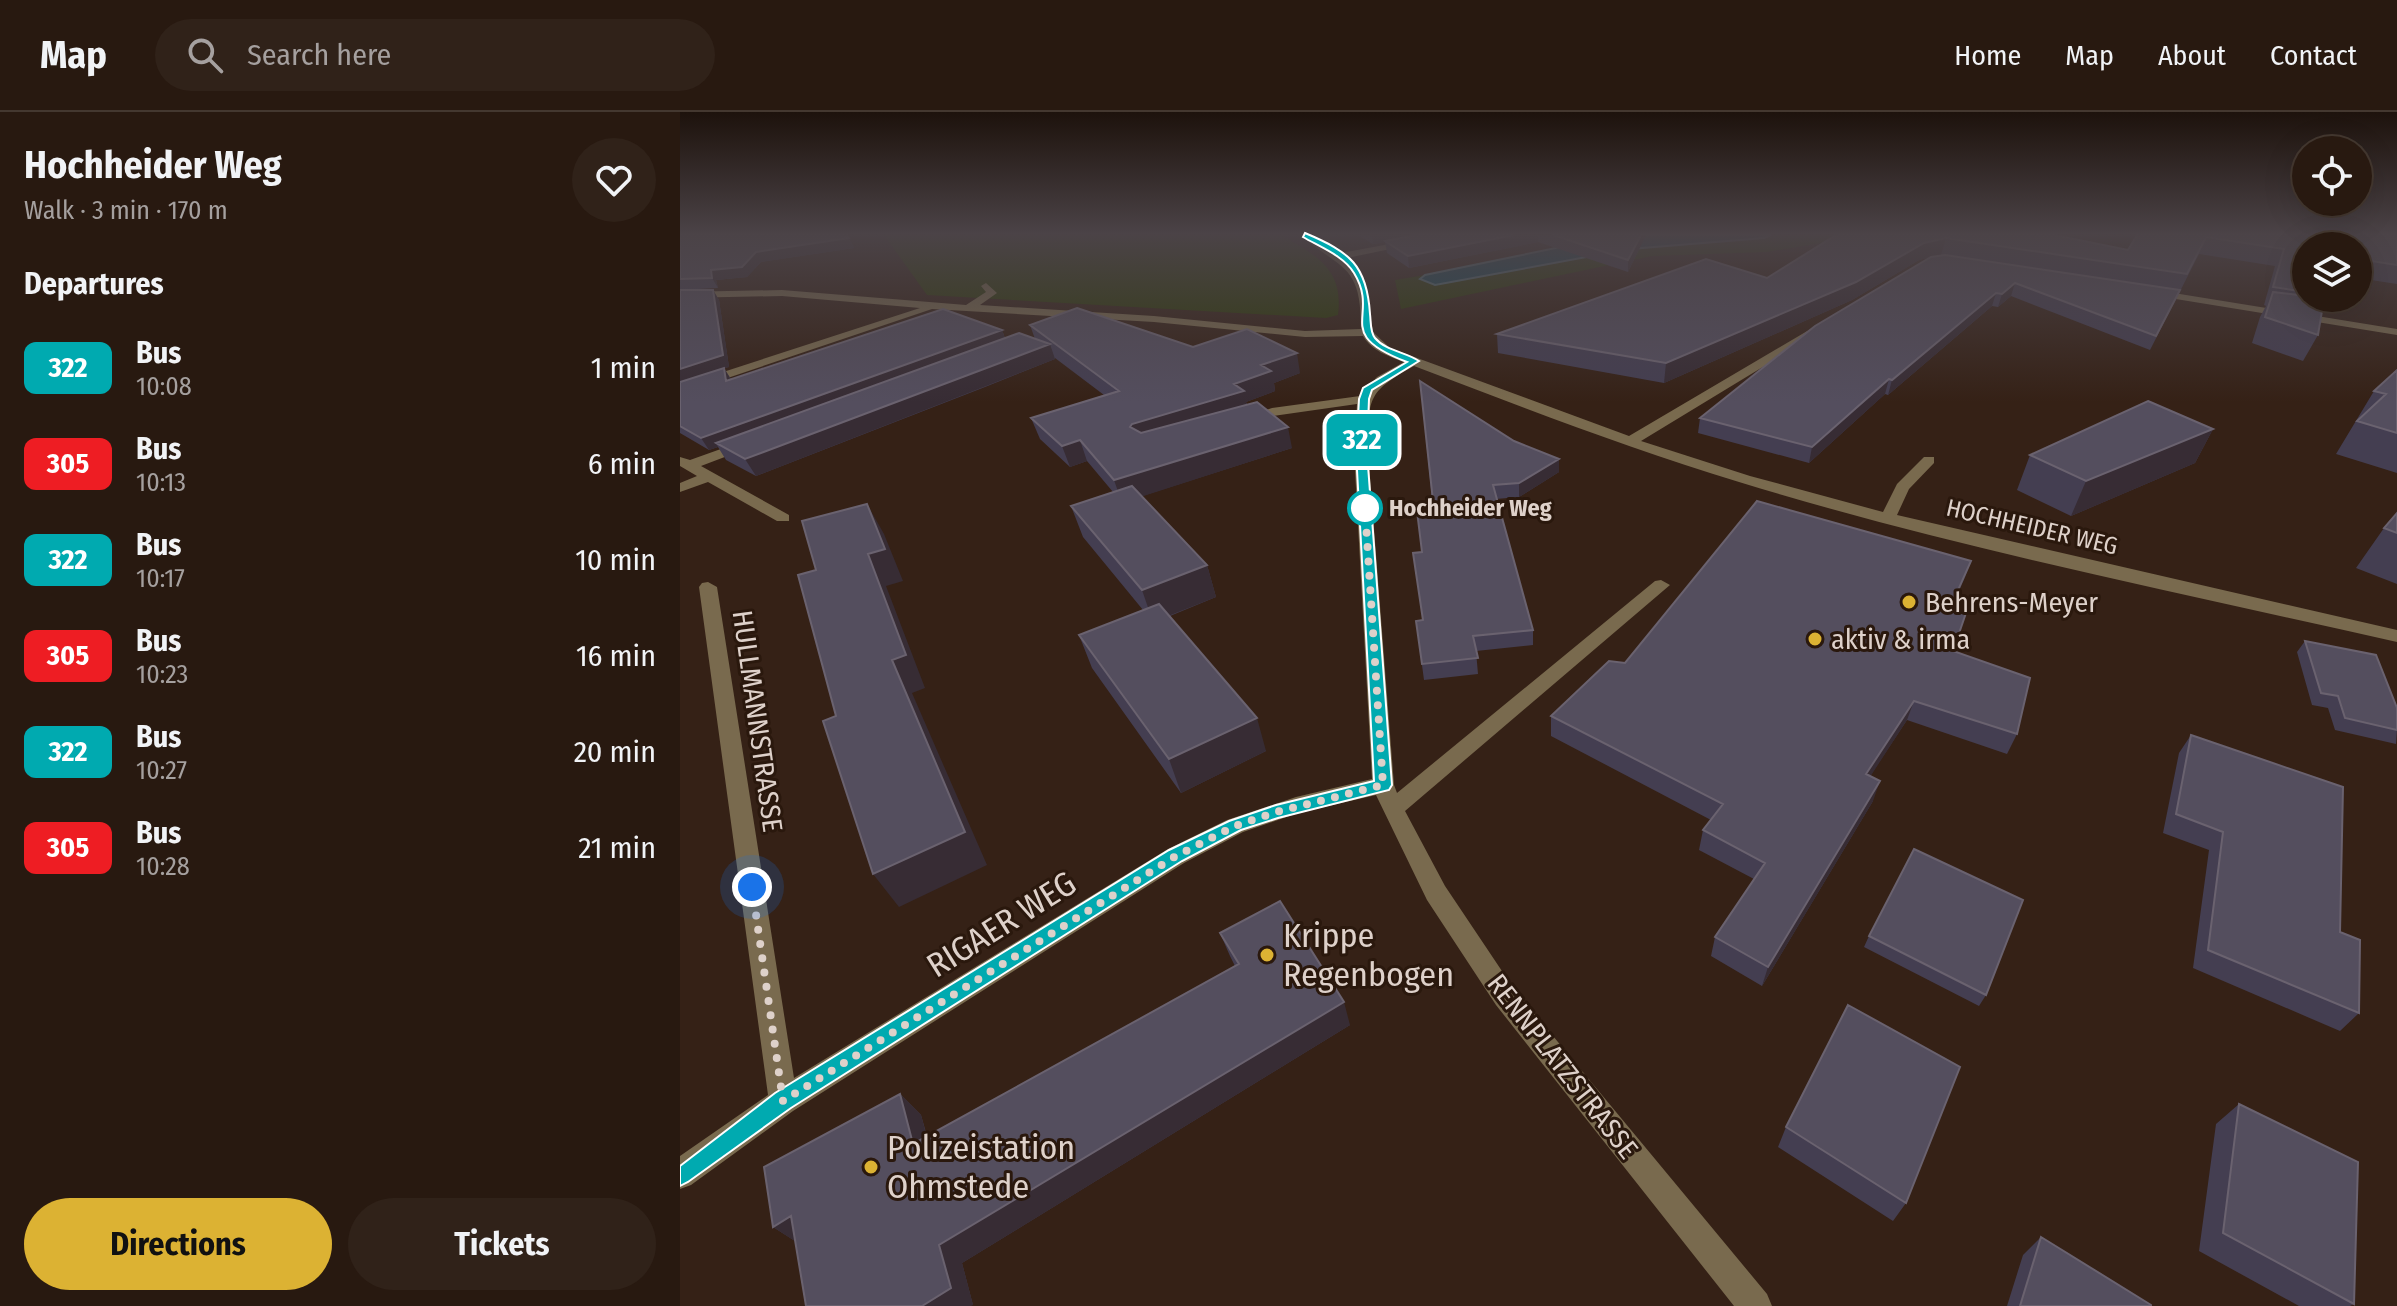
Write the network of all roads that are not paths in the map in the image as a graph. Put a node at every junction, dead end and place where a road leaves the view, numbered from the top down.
1 (990, 291) edge
2 (1364, 291) edge
3 (2142, 291) edge
4 (680, 295) edge
5 (936, 306) junction
6 (968, 308) junction
7 (1830, 321) edge
8 (1367, 332) junction
9 (2397, 332) edge
10 (1414, 361) junction
11 (680, 390) edge
12 (1364, 399) junction
13 (1230, 424) edge
14 (762, 438) edge
15 (1629, 442) junction
16 (1929, 460) dead end
17 (685, 462) edge
18 (710, 476) junction
19 (680, 488) edge
20 (1888, 517) junction
21 (783, 518) dead end
22 (1661, 585) dead end
23 (708, 587) dead end
24 (2397, 636) edge
25 (1388, 797) junction
26 (783, 1101) junction
27 (680, 1174) edge
28 (1755, 1306) edge

1 - 6 street
2 - 8 street
3 - 9 street
4 - 5 street
5 - 6 street
5 - 11 street
6 - 8 street
7 - 15 street
8 - 10 street, HOCHHEIDER WEG
10 - 12 street
10 - 15 street, HOCHHEIDER WEG
12 - 13 street
12 - 25 street, RENNPLATZSTRASSE
14 - 17 street
15 - 20 street, HOCHHEIDER WEG
16 - 20 street
17 - 18 street
18 - 19 street
18 - 21 street
20 - 24 street, HOCHHEIDER WEG
22 - 25 street
23 - 26 street, HULLMANNSTRASSE
25 - 26 street, RIGAER WEG
25 - 28 street, RENNPLATZSTRASSE
26 - 27 street, RIGAER WEG

